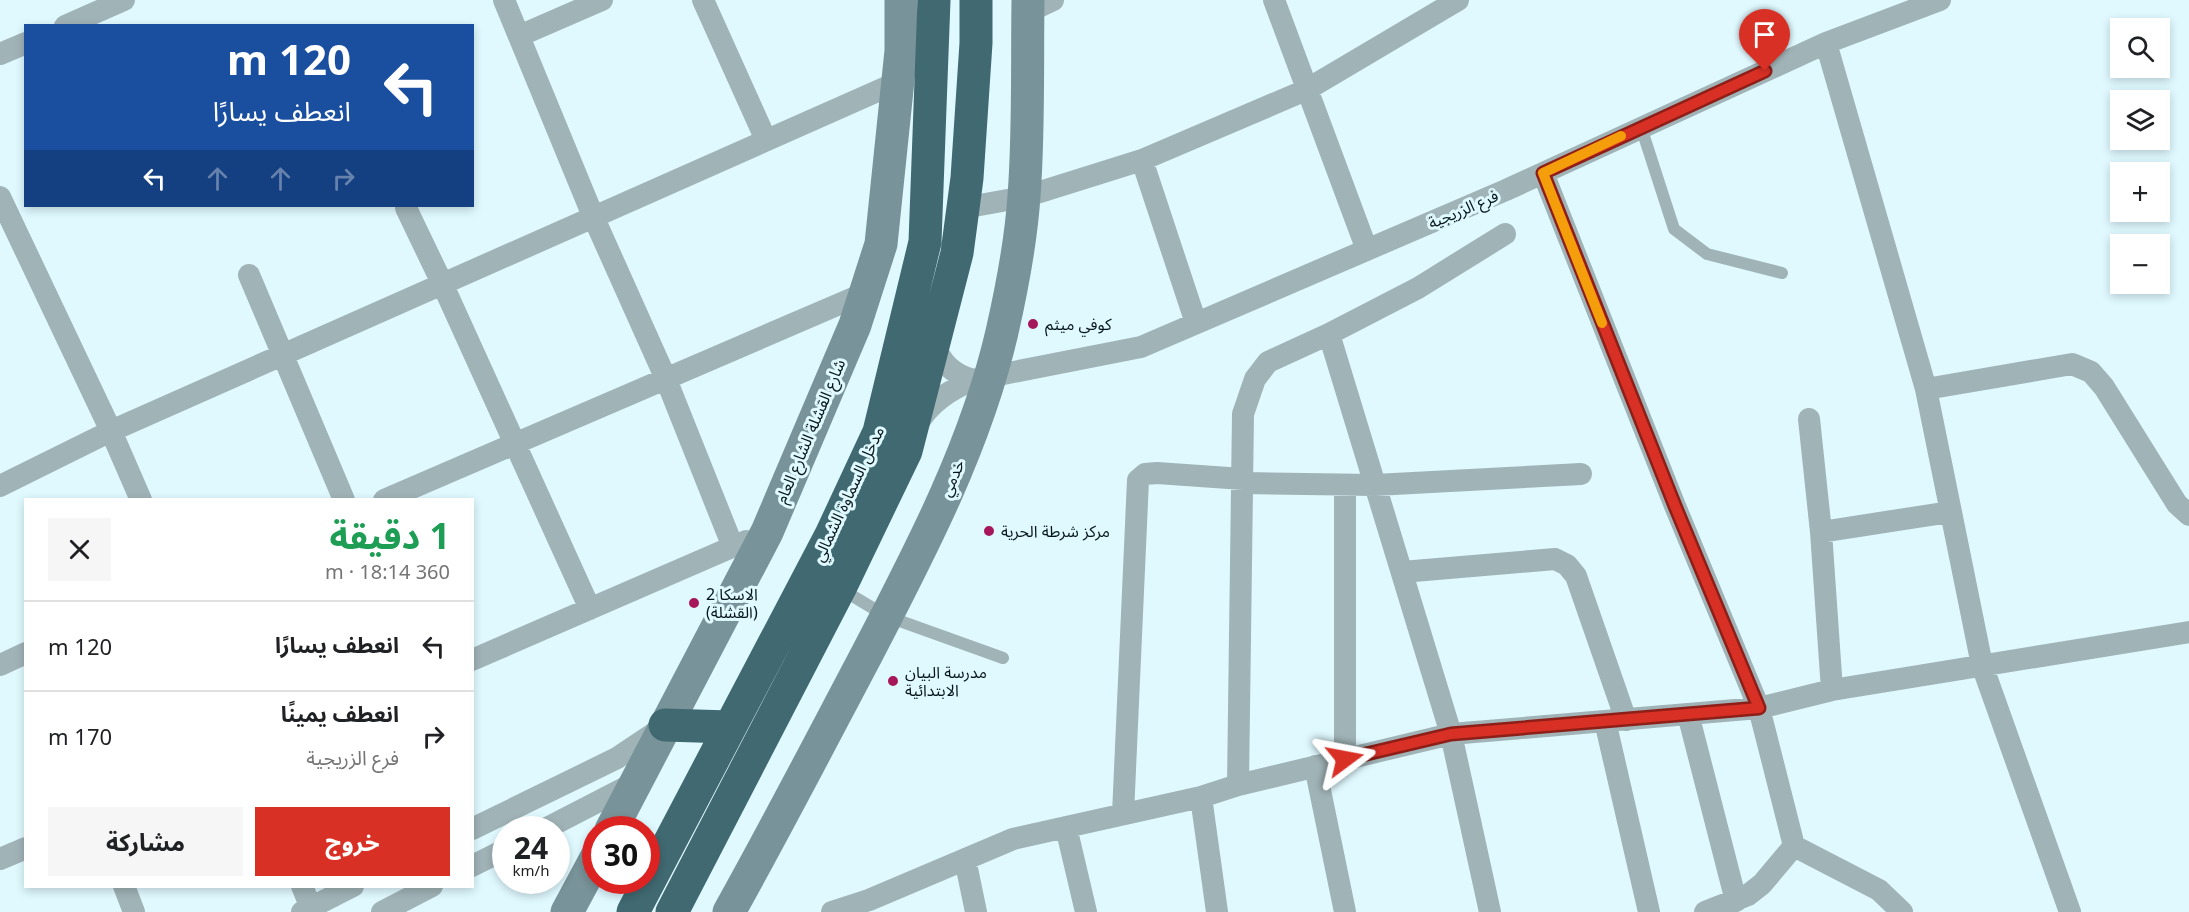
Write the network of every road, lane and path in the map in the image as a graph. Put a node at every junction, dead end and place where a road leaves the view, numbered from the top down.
1 (124, 0) edge
2 (504, 0) edge
3 (602, 0) edge
4 (703, 0) edge
5 (901, 0) edge
6 (934, 0) edge
7 (976, 0) edge
8 (1274, 0) edge
9 (1458, 0) edge
10 (1940, 0) edge
11 (1036, 4) edge
12 (70, 24) edge
13 (519, 36) junction
14 (1826, 43) junction
15 (24, 44) edge
16 (0, 54) edge
17 (898, 82) junction
18 (1306, 90) junction
19 (1641, 127) junction
20 (766, 140) junction
21 (1142, 160) junction
22 (1543, 173) junction
23 (0, 196) edge
24 (1024, 197) junction
25 (406, 208) dead end
26 (963, 208) junction
27 (593, 216) junction
28 (1505, 234) dead end
29 (1367, 250) junction
30 (1782, 273) dead end
31 (249, 275) dead end
32 (442, 283) junction
33 (865, 293) junction
34 (1196, 323) junction
35 (1329, 334) junction
36 (934, 345) junction
37 (282, 354) junction
38 (982, 378) junction
39 (666, 379) junction
40 (1926, 389) junction
41 (1809, 419) dead end
42 (111, 430) junction
43 (912, 434) junction
44 (514, 444) junction
45 (1581, 474) dead end
46 (1243, 481) junction
47 (1345, 485) junction
48 (1375, 485) junction
49 (0, 486) edge
50 (140, 498) edge
51 (343, 498) edge
52 (389, 498) edge
53 (1950, 512) junction
54 (2189, 515) edge
55 (767, 532) junction
56 (1821, 532) junction
57 (732, 547) junction
58 (1401, 573) junction
59 (840, 588) junction
60 (590, 609) junction
61 (886, 616) junction
62 (2189, 632) edge
63 (24, 654) edge
64 (1003, 658) dead end
65 (474, 659) edge
66 (1982, 665) junction
67 (0, 666) edge
68 (1832, 690) junction
69 (1759, 708) junction
70 (1688, 714) junction
71 (1615, 721) junction
72 (665, 725) junction
73 (729, 728) junction
74 (1451, 734) junction
75 (1345, 759) junction
76 (1315, 766) junction
77 (636, 782) junction
78 (1238, 785) junction
79 (1201, 797) junction
80 (1123, 814) junction
81 (570, 816) edge
82 (618, 816) edge
83 (474, 828) edge
84 (1066, 828) junction
85 (1794, 846) junction
86 (24, 849) edge
87 (492, 856) edge
88 (965, 859) junction
89 (0, 860) edge
90 (474, 865) edge
91 (582, 884) edge
92 (125, 888) edge
93 (302, 888) edge
94 (349, 888) edge
95 (428, 888) edge
96 (1745, 902) edge
97 (870, 906) edge
98 (306, 910) edge
99 (135, 912) edge
100 (382, 912) edge
101 (567, 912) edge
102 (633, 912) edge
103 (672, 912) edge
104 (729, 912) edge
105 (832, 912) edge
106 (975, 912) edge
107 (1086, 912) edge
108 (1218, 912) edge
109 (1345, 912) edge
110 (1490, 912) edge
111 (1649, 912) edge
112 (1705, 912) edge
113 (1902, 912) edge
114 (2070, 912) edge

1 - 12 street
2 - 13 street
3 - 13 street
4 - 20 street
5 - 17 main road, شارع القشلة الشارع العام
6 - 73 highway, مدخل السماوة الشمالي
7 - 26 highway, مدخل السماوة الشمالي
8 - 18 street
9 - 18 street
10 - 14 street, فرع الزريجية
11 - 24 main road, خدمي
13 - 27 street
14 - 19 street, فرع الزريجية
14 - 40 street
15 - 16 street
17 - 20 street
17 - 33 main road, شارع القشلة الشارع العام
18 - 21 street
18 - 29 street
19 - 22 street, فرع الزريجية
19 - 30 lane
20 - 27 street
21 - 24 street
21 - 34 street
22 - 29 street, فرع الزريجية
22 - 69 street
23 - 42 street
24 - 26 street
24 - 38 main road, خدمي
25 - 32 street
26 - 36 highway, مدخل السماوة الشمالي
27 - 32 street
27 - 39 street
28 - 35 street
29 - 34 street, فرع الزريجية
31 - 37 street
32 - 37 street
32 - 44 street
33 - 39 street
33 - 55 main road, شارع القشلة الشارع العام
34 - 38 street, فرع الزريجية
35 - 46 street
35 - 48 street
36 - 38 street
36 - 43 highway, مدخل السماوة الشمالي
37 - 42 street
37 - 51 street
38 - 43 street, فرع الزريجية
38 - 61 main road, خدمي
39 - 44 street
39 - 57 street
40 - 53 street
40 - 54 street
41 - 56 street
42 - 49 street
42 - 50 street
43 - 59 highway, مدخل السماوة الشمالي
44 - 52 street
44 - 60 street
45 - 48 street
46 - 47 street
46 - 78 street
46 - 80 street
47 - 48 street
47 - 75 street
48 - 58 street
53 - 56 street
53 - 66 street
55 - 57 street
55 - 72 main road, شارع القشلة الشارع العام
56 - 68 street
57 - 60 street
58 - 71 street
58 - 74 street
59 - 61 lane
59 - 103 highway, مدخل السماوة الشمالي
60 - 65 street
61 - 64 lane
61 - 104 main road, خدمي
62 - 66 street
63 - 67 street
66 - 68 street
66 - 114 street
68 - 69 street
69 - 70 street
69 - 85 street
70 - 71 street
70 - 96 street
71 - 74 street
71 - 111 street
72 - 73 highway
72 - 77 main road, شارع القشلة الشارع العام
72 - 83 street
73 - 102 highway, مدخل السماوة الشمالي
74 - 75 street
74 - 110 street
75 - 76 street
76 - 78 street
76 - 109 street
77 - 81 street
77 - 82 main road, شارع القشلة الشارع العام
78 - 79 street
79 - 80 street
79 - 108 street
80 - 84 street
84 - 88 street
84 - 107 street
85 - 96 street
85 - 113 street
86 - 89 street
87 - 90 street
88 - 97 street
88 - 106 street
91 - 101 main road
92 - 99 street
93 - 98 street
94 - 98 street
95 - 100 street
96 - 112 street
97 - 105 street

